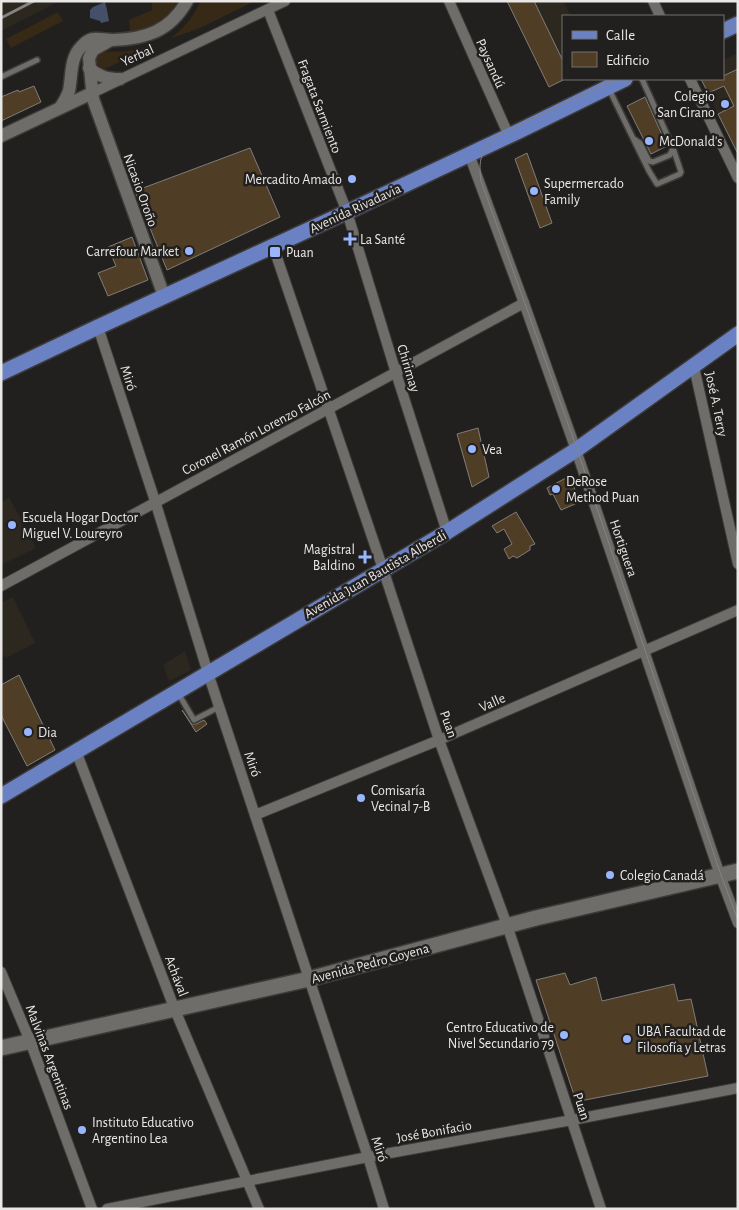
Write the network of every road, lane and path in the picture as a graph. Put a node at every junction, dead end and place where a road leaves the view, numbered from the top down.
1 (188, 1) edge
2 (285, 1) edge
3 (449, 1) edge
4 (653, 1) edge
5 (268, 10) junction
6 (660, 15) edge
7 (738, 24) edge
8 (724, 31) edge
9 (111, 40) junction
10 (37, 60) dead end
11 (89, 68) junction
12 (1, 77) edge
13 (120, 79) junction
14 (623, 80) edge
15 (642, 80) edge
16 (690, 80) edge
17 (608, 87) junction
18 (92, 93) junction
19 (60, 108) junction
20 (1, 136) edge
21 (509, 136) junction
22 (634, 139) junction
23 (673, 148) junction
24 (469, 154) junction
25 (738, 178) edge
26 (347, 212) junction
27 (273, 246) junction
28 (164, 296) junction
29 (524, 302) junction
30 (98, 327) junction
31 (738, 334) edge
32 (694, 366) junction
33 (1, 373) edge
34 (396, 373) junction
35 (329, 408) junction
36 (576, 450) junction
37 (155, 501) junction
38 (447, 532) junction
39 (738, 564) edge
40 (383, 569) junction
41 (1, 586) edge
42 (738, 610) edge
43 (644, 650) junction
44 (208, 673) junction
45 (177, 691) junction
46 (219, 707) junction
47 (439, 740) junction
48 (76, 751) junction
49 (1, 796) edge
50 (255, 815) junction
51 (738, 871) edge
52 (720, 875) junction
53 (738, 923) edge
54 (507, 925) junction
55 (1, 972) edge
56 (309, 979) junction
57 (175, 1010) junction
58 (30, 1041) junction
59 (1, 1048) edge
60 (738, 1088) edge
61 (572, 1120) junction
62 (368, 1157) junction
63 (247, 1181) junction
64 (92, 1209) edge
65 (106, 1209) edge
66 (259, 1209) edge
67 (384, 1209) edge
68 (601, 1209) edge

1 - 9 street
2 - 5 street, Yerbal
3 - 21 street, Paysandú
4 - 6 street
5 - 13 street, Yerbal
5 - 26 street, Fragata Sarmiento
7 - 8 main road
9 - 11 street
9 - 19 street
10 - 12 lane
11 - 13 street
11 - 18 street, Nicasio Oroño
13 - 18 street, Yerbal
14 - 17 main road, Avenida Rivadavia
15 - 23 lane
16 - 25 street
17 - 21 main road, Avenida Rivadavia
17 - 22 lane
18 - 19 street, Yerbal
18 - 28 street, Nicasio Oroño
19 - 20 street, Yerbal
21 - 24 main road, Avenida Rivadavia
22 - 23 lane
22 - 23 lane
24 - 26 main road, Avenida Rivadavia
24 - 29 street, Hortiguera
26 - 27 main road, Avenida Rivadavia
26 - 34 street, Chirimay
27 - 28 main road, Avenida Rivadavia
27 - 35 street, Puan
28 - 30 main road, Avenida Rivadavia
29 - 34 street, Coronel Ramón Lorenzo Falcón
29 - 36 street, Hortiguera
30 - 33 main road, Avenida Rivadavia
30 - 37 street, Miró
31 - 32 main road, Avenida Juan Bautista Alberdi
32 - 36 main road, Avenida Juan Bautista Alberdi
32 - 39 street, José A. Terry
34 - 35 street, Coronel Ramón Lorenzo Falcón
34 - 38 street, Chirimay
35 - 37 street, Coronel Ramón Lorenzo Falcón
35 - 40 street, Puan
36 - 38 main road, Avenida Juan Bautista Alberdi
36 - 43 street, Hortiguera
37 - 41 street, Coronel Ramón Lorenzo Falcón
37 - 44 street, Miró
38 - 40 main road, Avenida Juan Bautista Alberdi
40 - 44 main road, Avenida Juan Bautista Alberdi
40 - 47 street, Puan
42 - 43 street, Valle
43 - 47 street, Valle
43 - 52 street, Hortiguera
44 - 45 main road, Avenida Juan Bautista Alberdi
44 - 46 street, Miró
45 - 46 lane
45 - 48 main road, Avenida Juan Bautista Alberdi
46 - 50 street, Miró
47 - 50 street, Valle
47 - 54 street, Puan
48 - 49 main road, Avenida Juan Bautista Alberdi
48 - 57 street, Achával
50 - 56 street, Miró
51 - 52 main road, Avenida Pedro Goyena
52 - 53 street, Hortiguera
52 - 54 main road, Avenida Pedro Goyena
54 - 56 main road, Avenida Pedro Goyena
54 - 61 street, Puan
55 - 58 street, Malvinas Argentinas
56 - 57 main road, Avenida Pedro Goyena
56 - 62 street, Miró
57 - 58 main road, Avenida Pedro Goyena
57 - 63 street, Achával
58 - 59 main road, Avenida Pedro Goyena
58 - 64 street, Malvinas Argentinas
60 - 61 street, José Bonifacio
61 - 62 street, José Bonifacio
61 - 68 street, Puan
62 - 63 street, José Bonifacio
62 - 67 street, Miró
63 - 65 street, José Bonifacio
63 - 66 street, Achával

